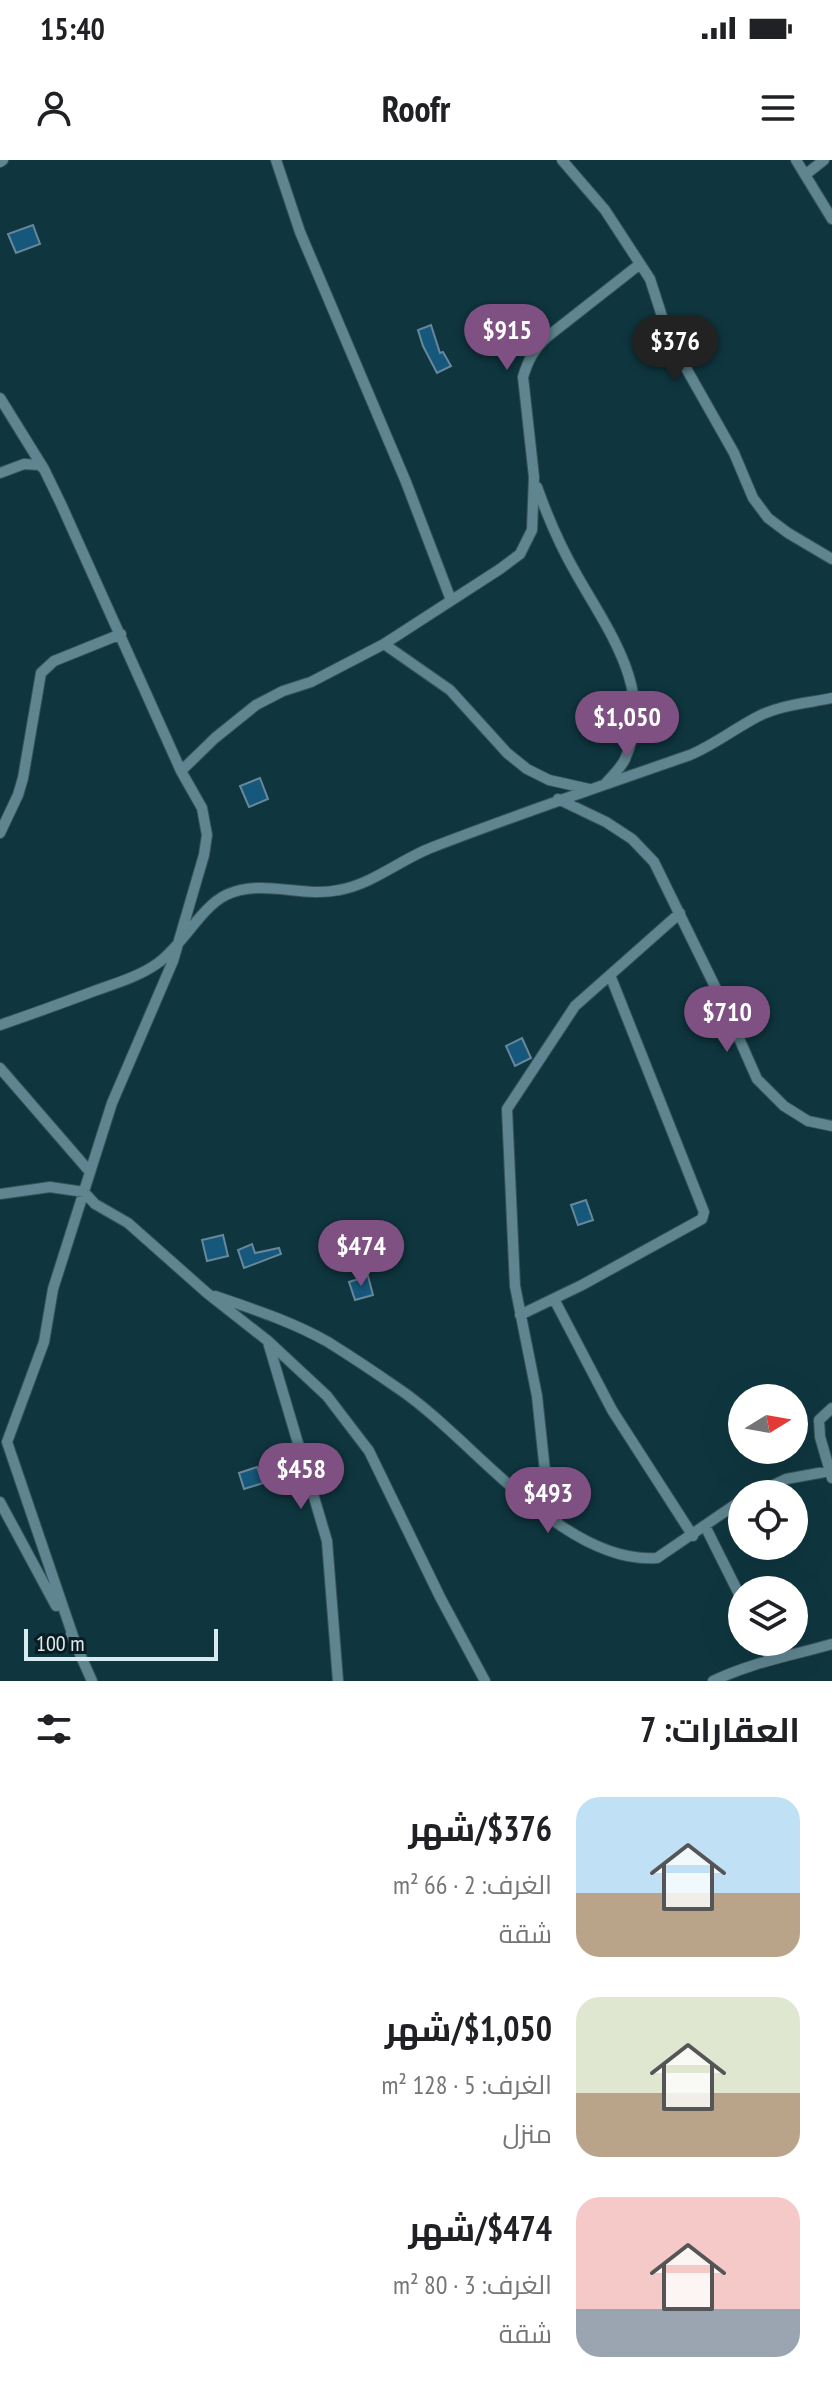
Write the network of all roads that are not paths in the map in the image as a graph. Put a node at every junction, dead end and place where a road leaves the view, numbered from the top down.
1 (276, 160) edge
2 (562, 160) edge
3 (796, 160) edge
4 (824, 160) edge
5 (805, 175) junction
6 (832, 219) edge
7 (640, 264) junction
8 (0, 398) edge
9 (44, 469) junction
10 (0, 473) edge
11 (534, 477) junction
12 (832, 559) edge
13 (451, 600) junction
14 (121, 634) junction
15 (384, 644) junction
16 (832, 698) edge
17 (181, 771) junction
18 (604, 785) junction
19 (590, 789) junction
20 (558, 799) junction
21 (0, 833) edge
22 (680, 913) junction
23 (177, 948) junction
24 (610, 975) junction
25 (0, 1025) edge
26 (0, 1068) edge
27 (832, 1126) edge
28 (90, 1172) junction
29 (84, 1192) junction
30 (0, 1194) edge
31 (207, 1293) junction
32 (554, 1299) junction
33 (520, 1315) junction
34 (268, 1341) junction
35 (832, 1408) edge
36 (831, 1474) edge
37 (784, 1480) edge
38 (0, 1502) edge
39 (728, 1510) edge
40 (557, 1521) junction
41 (705, 1526) junction
42 (693, 1536) junction
43 (730, 1576) edge
44 (74, 1639) junction
45 (832, 1644) edge
46 (769, 1656) edge
47 (771, 1660) junction
48 (92, 1681) edge
49 (338, 1681) edge
50 (485, 1681) edge
51 (713, 1681) edge

1 - 13 street
2 - 7 street
3 - 5 street
4 - 5 street
5 - 6 street
7 - 11 street
7 - 12 street
8 - 9 street
9 - 10 street
9 - 14 street
11 - 13 street
11 - 18 street
13 - 15 street
14 - 17 street
14 - 21 street
15 - 17 street
15 - 19 street
16 - 18 street
17 - 23 street
18 - 19 street
19 - 20 street
20 - 22 street
20 - 23 street
22 - 24 street
22 - 27 street
23 - 25 street
23 - 28 street
24 - 32 street
24 - 33 street
26 - 28 street
28 - 29 street
29 - 30 street
29 - 31 street
29 - 44 street
31 - 34 street
31 - 40 street
32 - 33 street
32 - 42 street
33 - 40 street
34 - 49 street
34 - 50 street
35 - 36 street
36 - 37 street
38 - 44 street
39 - 41 street
40 - 42 street
41 - 42 street
41 - 43 street
44 - 48 street
45 - 47 street
46 - 47 street
47 - 51 street

